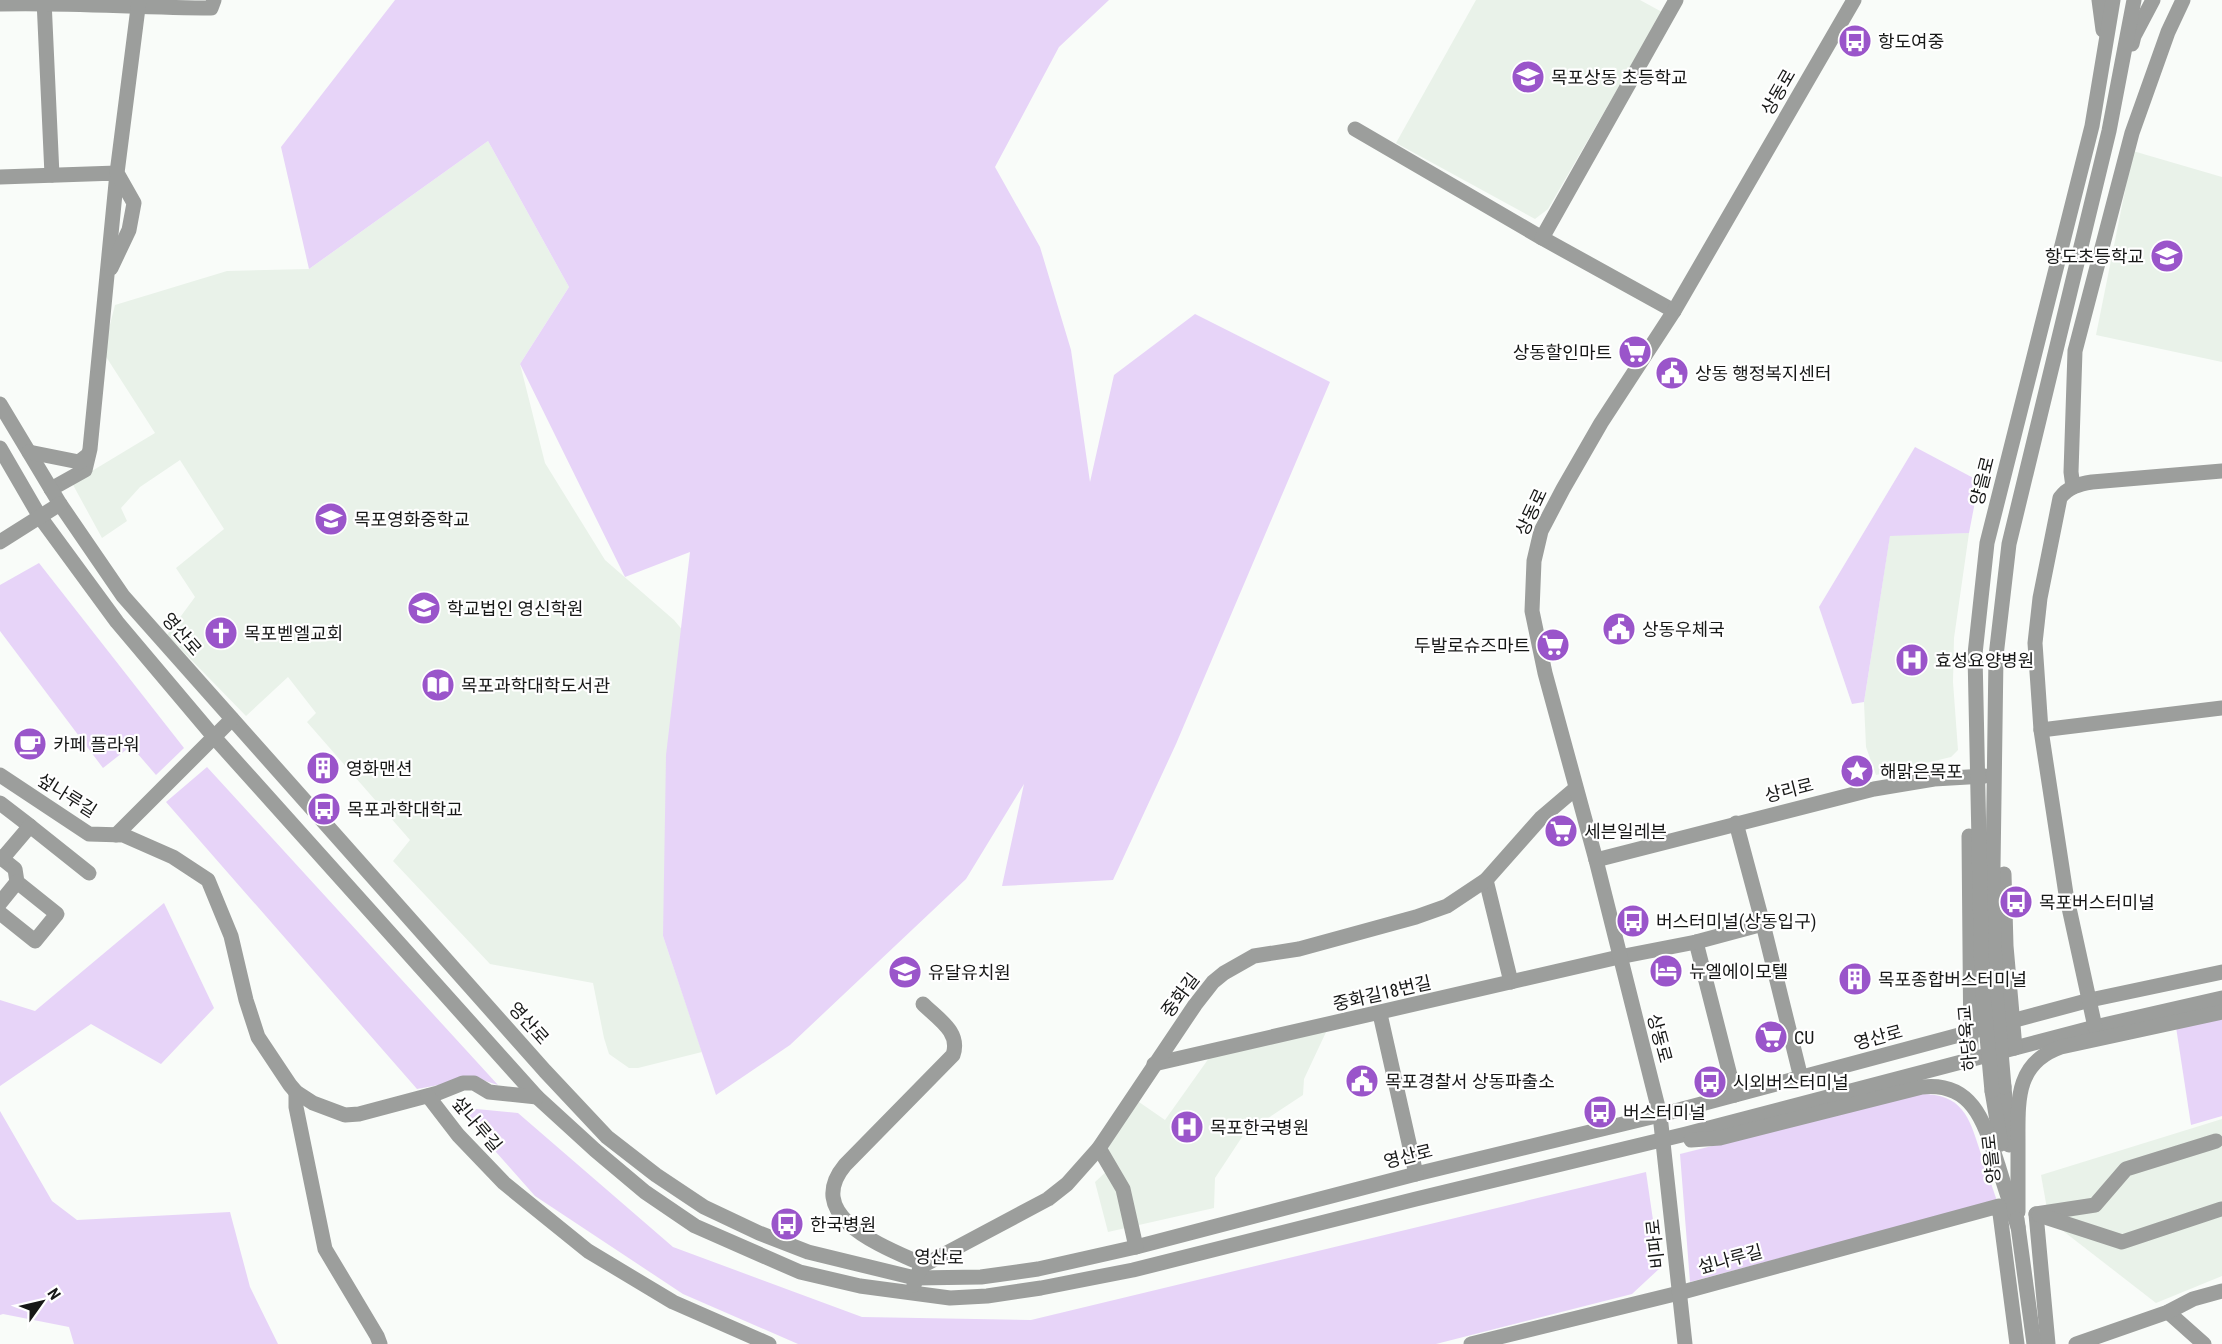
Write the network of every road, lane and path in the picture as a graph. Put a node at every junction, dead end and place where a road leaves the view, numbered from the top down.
1 (214, 0) edge
2 (1676, 0) edge
3 (1854, 0) edge
4 (2099, 0) edge
5 (2113, 0) edge
6 (2134, 0) edge
7 (2154, 0) edge
8 (2183, 0) edge
9 (44, 1) edge
10 (0, 4) edge
11 (139, 4) edge
12 (2096, 101) junction
13 (1355, 129) dead end
14 (2109, 131) junction
15 (117, 172) junction
16 (52, 175) junction
17 (0, 177) edge
18 (1542, 238) junction
19 (1674, 311) junction
20 (0, 405) edge
21 (0, 448) edge
22 (29, 452) junction
23 (88, 455) junction
24 (2222, 471) edge
25 (2073, 486) junction
26 (51, 489) junction
27 (60, 504) junction
28 (40, 517) junction
29 (0, 542) edge
30 (2222, 708) edge
31 (232, 719) junction
32 (2041, 730) junction
33 (214, 737) junction
34 (0, 775) edge
35 (1977, 776) junction
36 (1994, 776) junction
37 (1575, 789) junction
38 (0, 803) edge
39 (1736, 823) junction
40 (30, 826) junction
41 (116, 835) junction
42 (1, 858) edge
43 (1596, 860) junction
44 (89, 873) dead end
45 (1486, 880) junction
46 (17, 882) junction
47 (0, 903) edge
48 (0, 913) edge
49 (1763, 924) junction
50 (1696, 942) junction
51 (1619, 957) junction
52 (2222, 972) edge
53 (1989, 981) junction
54 (1511, 982) junction
55 (2222, 999) edge
56 (2090, 1000) junction
57 (923, 1004) dead end
58 (2222, 1012) edge
59 (1380, 1014) junction
60 (2013, 1021) junction
61 (2095, 1027) junction
62 (1969, 1032) junction
63 (2015, 1048) junction
64 (1971, 1059) junction
65 (1154, 1064) junction
66 (1801, 1078) junction
67 (1998, 1089) joint
68 (297, 1092) junction
69 (1735, 1095) junction
70 (428, 1096) junction
71 (537, 1097) junction
72 (1660, 1115) junction
73 (1664, 1140) junction
74 (2216, 1141) dead end
75 (1099, 1148) junction
76 (1416, 1174) junction
77 (2221, 1209) edge
78 (2036, 1214) junction
79 (2018, 1227) junction
80 (1136, 1247) junction
81 (924, 1265) junction
82 (915, 1278) junction
83 (2222, 1291) edge
84 (1679, 1293) junction
85 (912, 1294) junction
86 (2167, 1312) junction
87 (1509, 1339) edge
88 (380, 1344) edge
89 (769, 1344) edge
90 (1471, 1344) edge
91 (1685, 1344) edge
92 (2018, 1344) edge
93 (2034, 1344) edge
94 (2048, 1344) edge
95 (2076, 1344) edge
96 (2204, 1344) edge

1 - 11 street
2 - 18 street
3 - 19 street, 상동로
4 - 12 street
5 - 12 street, 양을로
6 - 14 street
7 - 14 street
8 - 25 street
9 - 10 street
9 - 11 street
9 - 16 street
11 - 15 street
12 - 35 street, 양을로
13 - 18 street
14 - 36 street
15 - 16 street
15 - 23 street
16 - 17 street
18 - 19 street
19 - 37 street, 상동로
20 - 22 street, 영산로
21 - 28 street, 영산로
22 - 23 street
22 - 26 street, 영산로
23 - 26 street
24 - 25 street
25 - 32 street
26 - 27 street, 영산로
27 - 28 street
27 - 31 street, 영산로
28 - 29 street
28 - 33 street, 영산로
30 - 32 street
31 - 33 street
31 - 82 street, 영산로
32 - 56 street
33 - 41 street
33 - 71 street, 영산로
34 - 41 street, 섶나루길
35 - 36 street, 상리로
35 - 39 street, 상리로
35 - 53 street, 양을로
35 - 62 street
36 - 53 street
36 - 60 street
37 - 43 street, 상동로
37 - 45 street, 중화길
38 - 40 street
39 - 43 street, 상리로
39 - 49 street
40 - 42 street
40 - 44 street
41 - 68 street, 섶나루길
42 - 46 street
43 - 51 street, 상동로
45 - 54 street
45 - 65 street, 중화길
46 - 47 street
46 - 48 street
49 - 50 street, 중화길18번길
49 - 66 street
50 - 51 street, 중화길18번길
50 - 69 street
51 - 54 street, 중화길18번길
51 - 72 street, 상동로
52 - 56 street, 영산로
53 - 67 street, 하당육교, bridge
54 - 59 street, 중화길18번길
55 - 61 street, 영산로
56 - 60 street, 영산로
56 - 61 street
57 - 81 street
58 - 79 street
59 - 65 street, 중화길18번길
59 - 76 street
60 - 62 street, 영산로
60 - 63 street
61 - 63 street, 영산로
62 - 64 street
62 - 66 street, 영산로
63 - 64 street, 영산로
64 - 73 street, 영산로
65 - 75 street, 중화길
66 - 69 street, 영산로
67 - 79 street, 양을로
68 - 70 street, 섶나루길
68 - 88 street
69 - 72 street, 영산로
70 - 71 street
70 - 89 street, 섶나루길
71 - 85 street, 영산로
72 - 73 street, 상동로
72 - 76 street, 영산로
73 - 79 street
73 - 84 street, 비파로
73 - 85 street, 영산로
74 - 78 street
75 - 80 street
75 - 81 street, 중화길
76 - 80 street, 영산로
77 - 78 street
78 - 94 street
79 - 93 street, 양을로
80 - 82 street, 영산로
81 - 82 street, 중화길
82 - 85 street, 중화길
83 - 86 street
84 - 87 street, 섶나루길
84 - 91 street, 비파로
84 - 92 street, 섶나루길
86 - 95 street
86 - 96 street
87 - 90 street, 섶나루길

